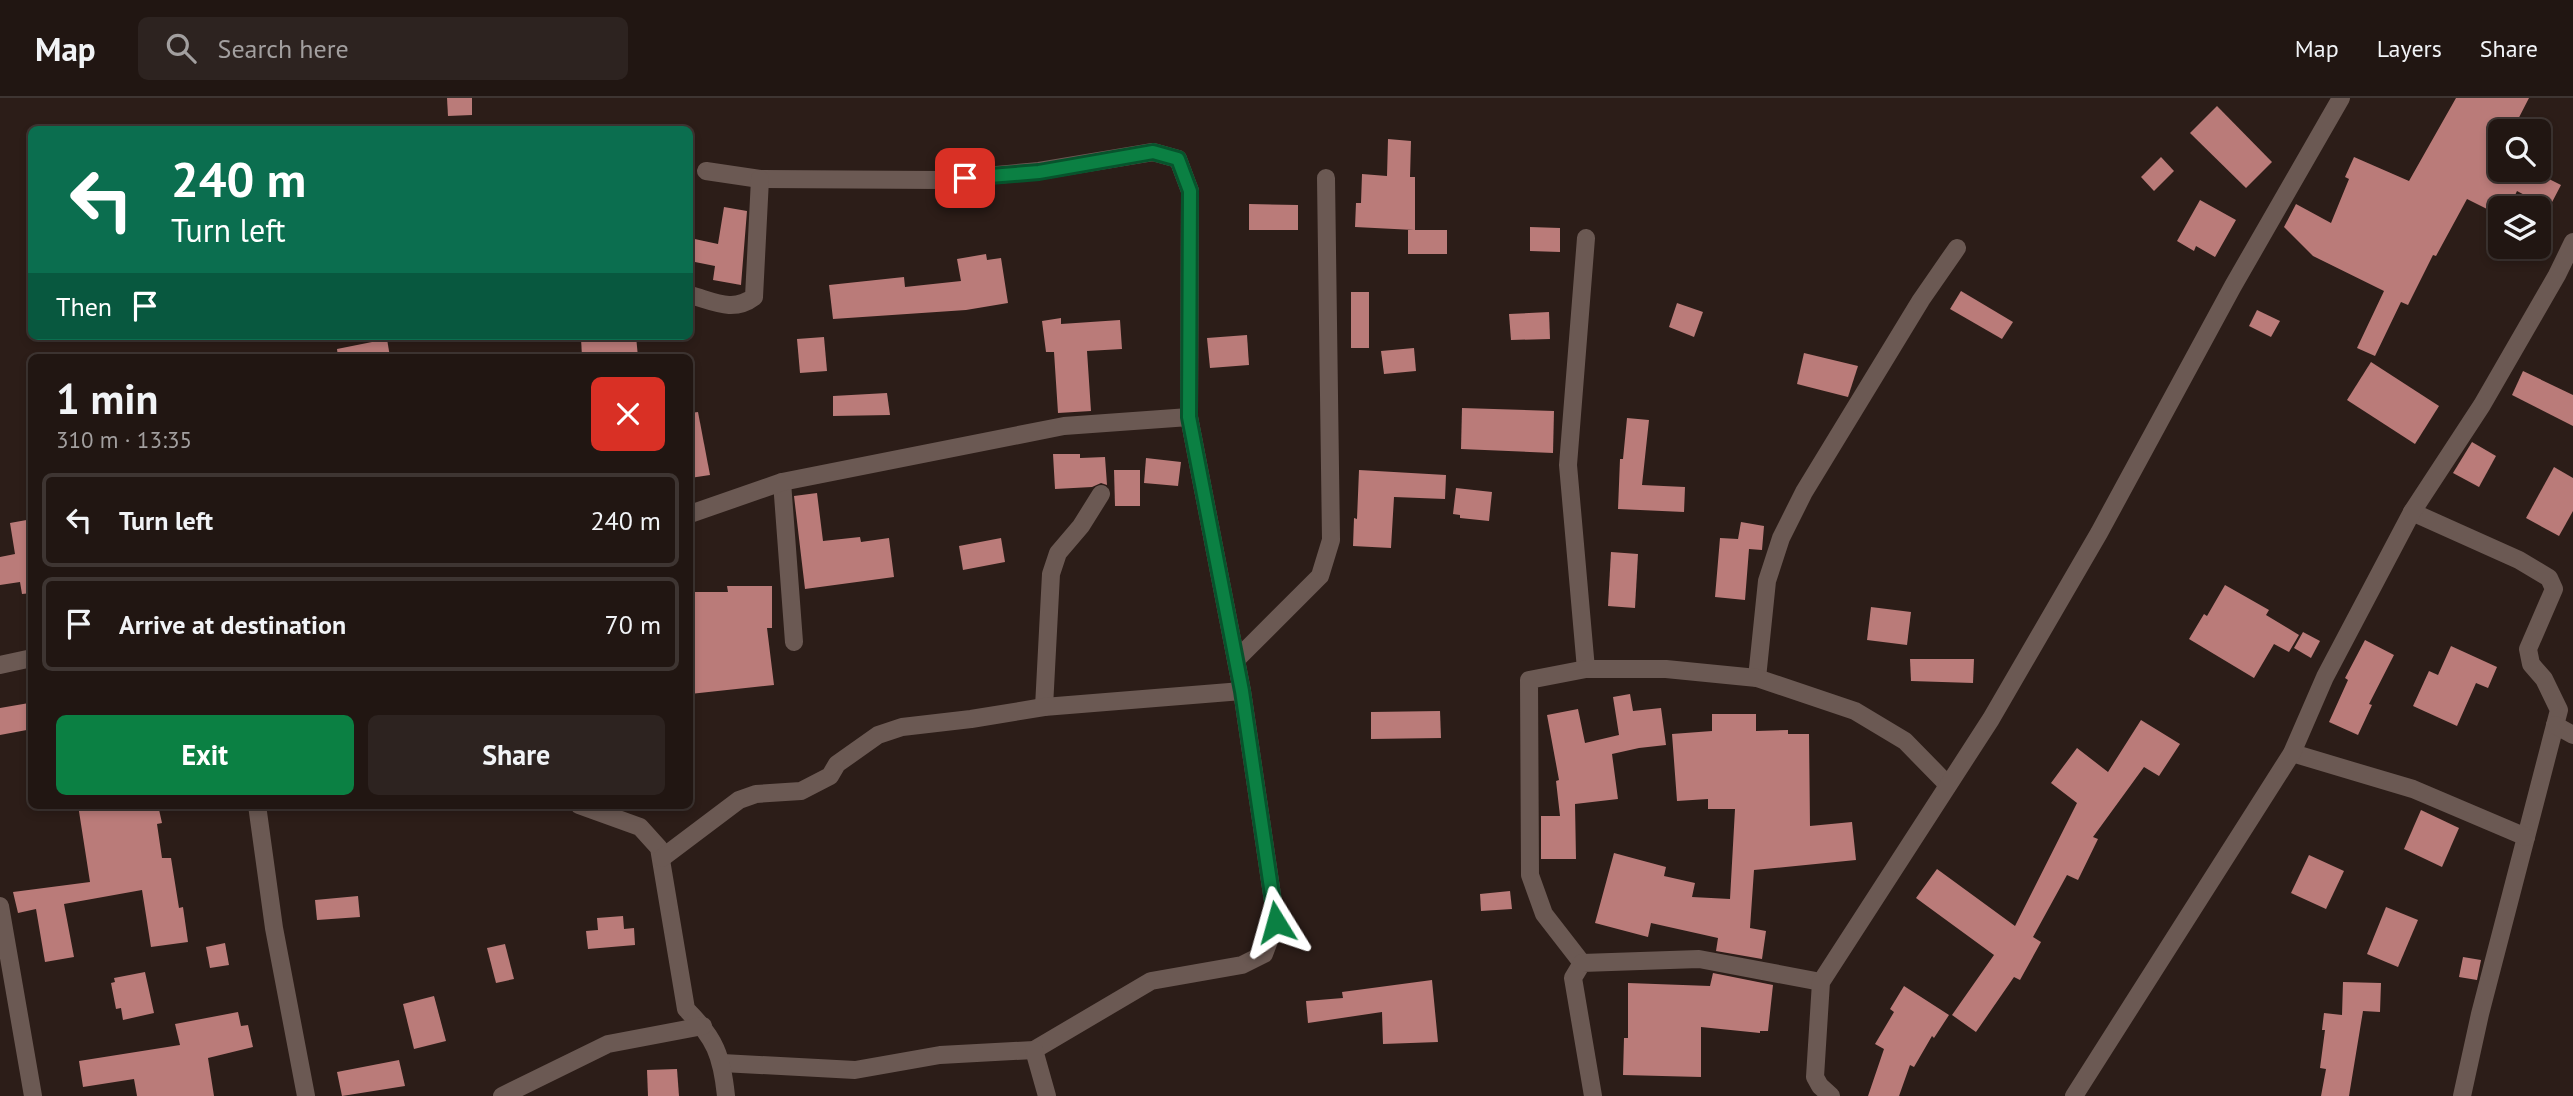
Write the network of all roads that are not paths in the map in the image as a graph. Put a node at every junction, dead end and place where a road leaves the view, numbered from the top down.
1 (2341, 98) edge
2 (706, 171) dead end
3 (1326, 177) dead end
4 (760, 179) junction
5 (1587, 238) dead end
6 (2573, 242) edge
7 (1957, 248) dead end
8 (2565, 279) edge
9 (693, 296) edge
10 (1189, 417) junction
11 (782, 482) junction
12 (1101, 494) dead end
13 (2412, 512) junction
14 (693, 513) edge
15 (794, 642) dead end
16 (28, 659) edge
17 (1236, 660) junction
18 (0, 665) edge
19 (1586, 669) junction
20 (1756, 678) junction
21 (1242, 691) junction
22 (1044, 707) junction
23 (2555, 725) junction
24 (2573, 734) edge
25 (2292, 753) junction
26 (1948, 785) junction
27 (258, 809) edge
28 (590, 809) edge
29 (2526, 837) junction
30 (662, 858) junction
31 (0, 906) edge
32 (1582, 963) junction
33 (1821, 982) junction
34 (703, 1026) junction
35 (1034, 1050) junction
36 (722, 1063) junction
37 (33, 1096) edge
38 (306, 1096) edge
39 (502, 1096) edge
40 (726, 1096) edge
41 (1047, 1096) edge
42 (1593, 1096) edge
43 (1830, 1096) edge
44 (2074, 1096) edge
45 (2462, 1096) edge

1 - 26 street
2 - 4 street
3 - 17 street
4 - 9 street
4 - 10 street
5 - 19 street
6 - 8 street
7 - 20 street
8 - 13 street
10 - 11 street
10 - 17 street
11 - 14 street
11 - 15 street
12 - 22 street
13 - 23 street
13 - 25 street
16 - 18 street
17 - 21 street
19 - 20 street
19 - 32 street
20 - 26 street
21 - 22 street
21 - 35 street
22 - 30 street
23 - 24 street
23 - 29 street
25 - 29 street
25 - 44 street
26 - 33 street
27 - 38 street
28 - 30 street
29 - 45 street
30 - 34 street
31 - 37 street
32 - 33 street
32 - 42 street
33 - 43 street
34 - 36 street
34 - 39 street
35 - 36 street
35 - 41 street
36 - 40 street

